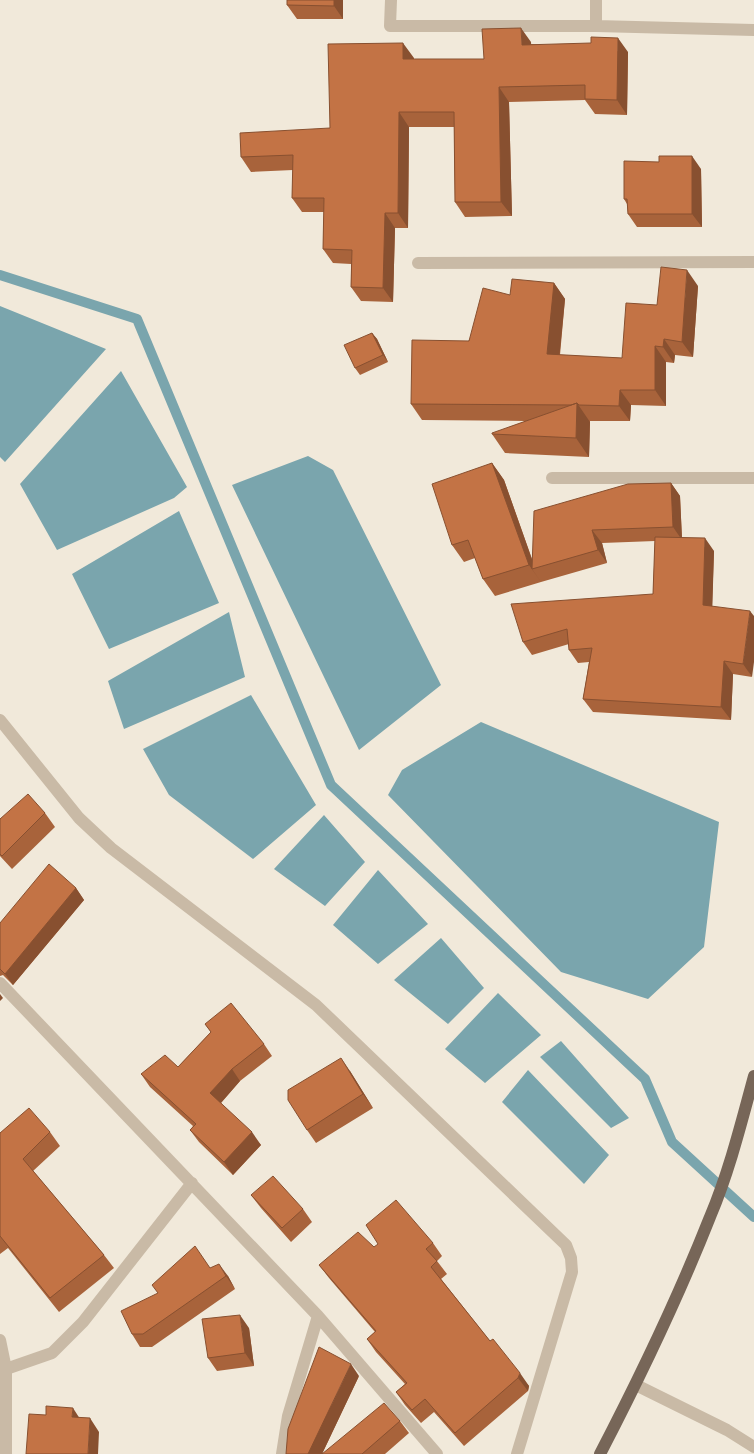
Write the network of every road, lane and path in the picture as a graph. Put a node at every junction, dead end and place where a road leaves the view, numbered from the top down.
1 (391, 0) edge
2 (596, 0) edge
3 (596, 26) junction
4 (754, 30) edge
5 (754, 262) edge
6 (418, 263) dead end
7 (552, 478) dead end
8 (754, 478) edge
9 (0, 720) edge
10 (0, 983) edge
11 (754, 1076) edge
12 (192, 1183) junction
13 (318, 1316) junction
14 (0, 1340) edge
15 (6, 1369) junction
16 (636, 1385) junction
17 (754, 1447) edge
18 (6, 1454) edge
19 (282, 1454) edge
20 (437, 1454) edge
21 (517, 1454) edge
22 (600, 1454) edge

1 - 3 street
2 - 3 street
3 - 4 street
5 - 6 street
7 - 8 street
9 - 21 street
10 - 12 street
11 - 16 main road
12 - 13 street
12 - 15 street
13 - 19 street
13 - 20 street
14 - 15 street
15 - 18 street
16 - 17 street
16 - 22 main road

